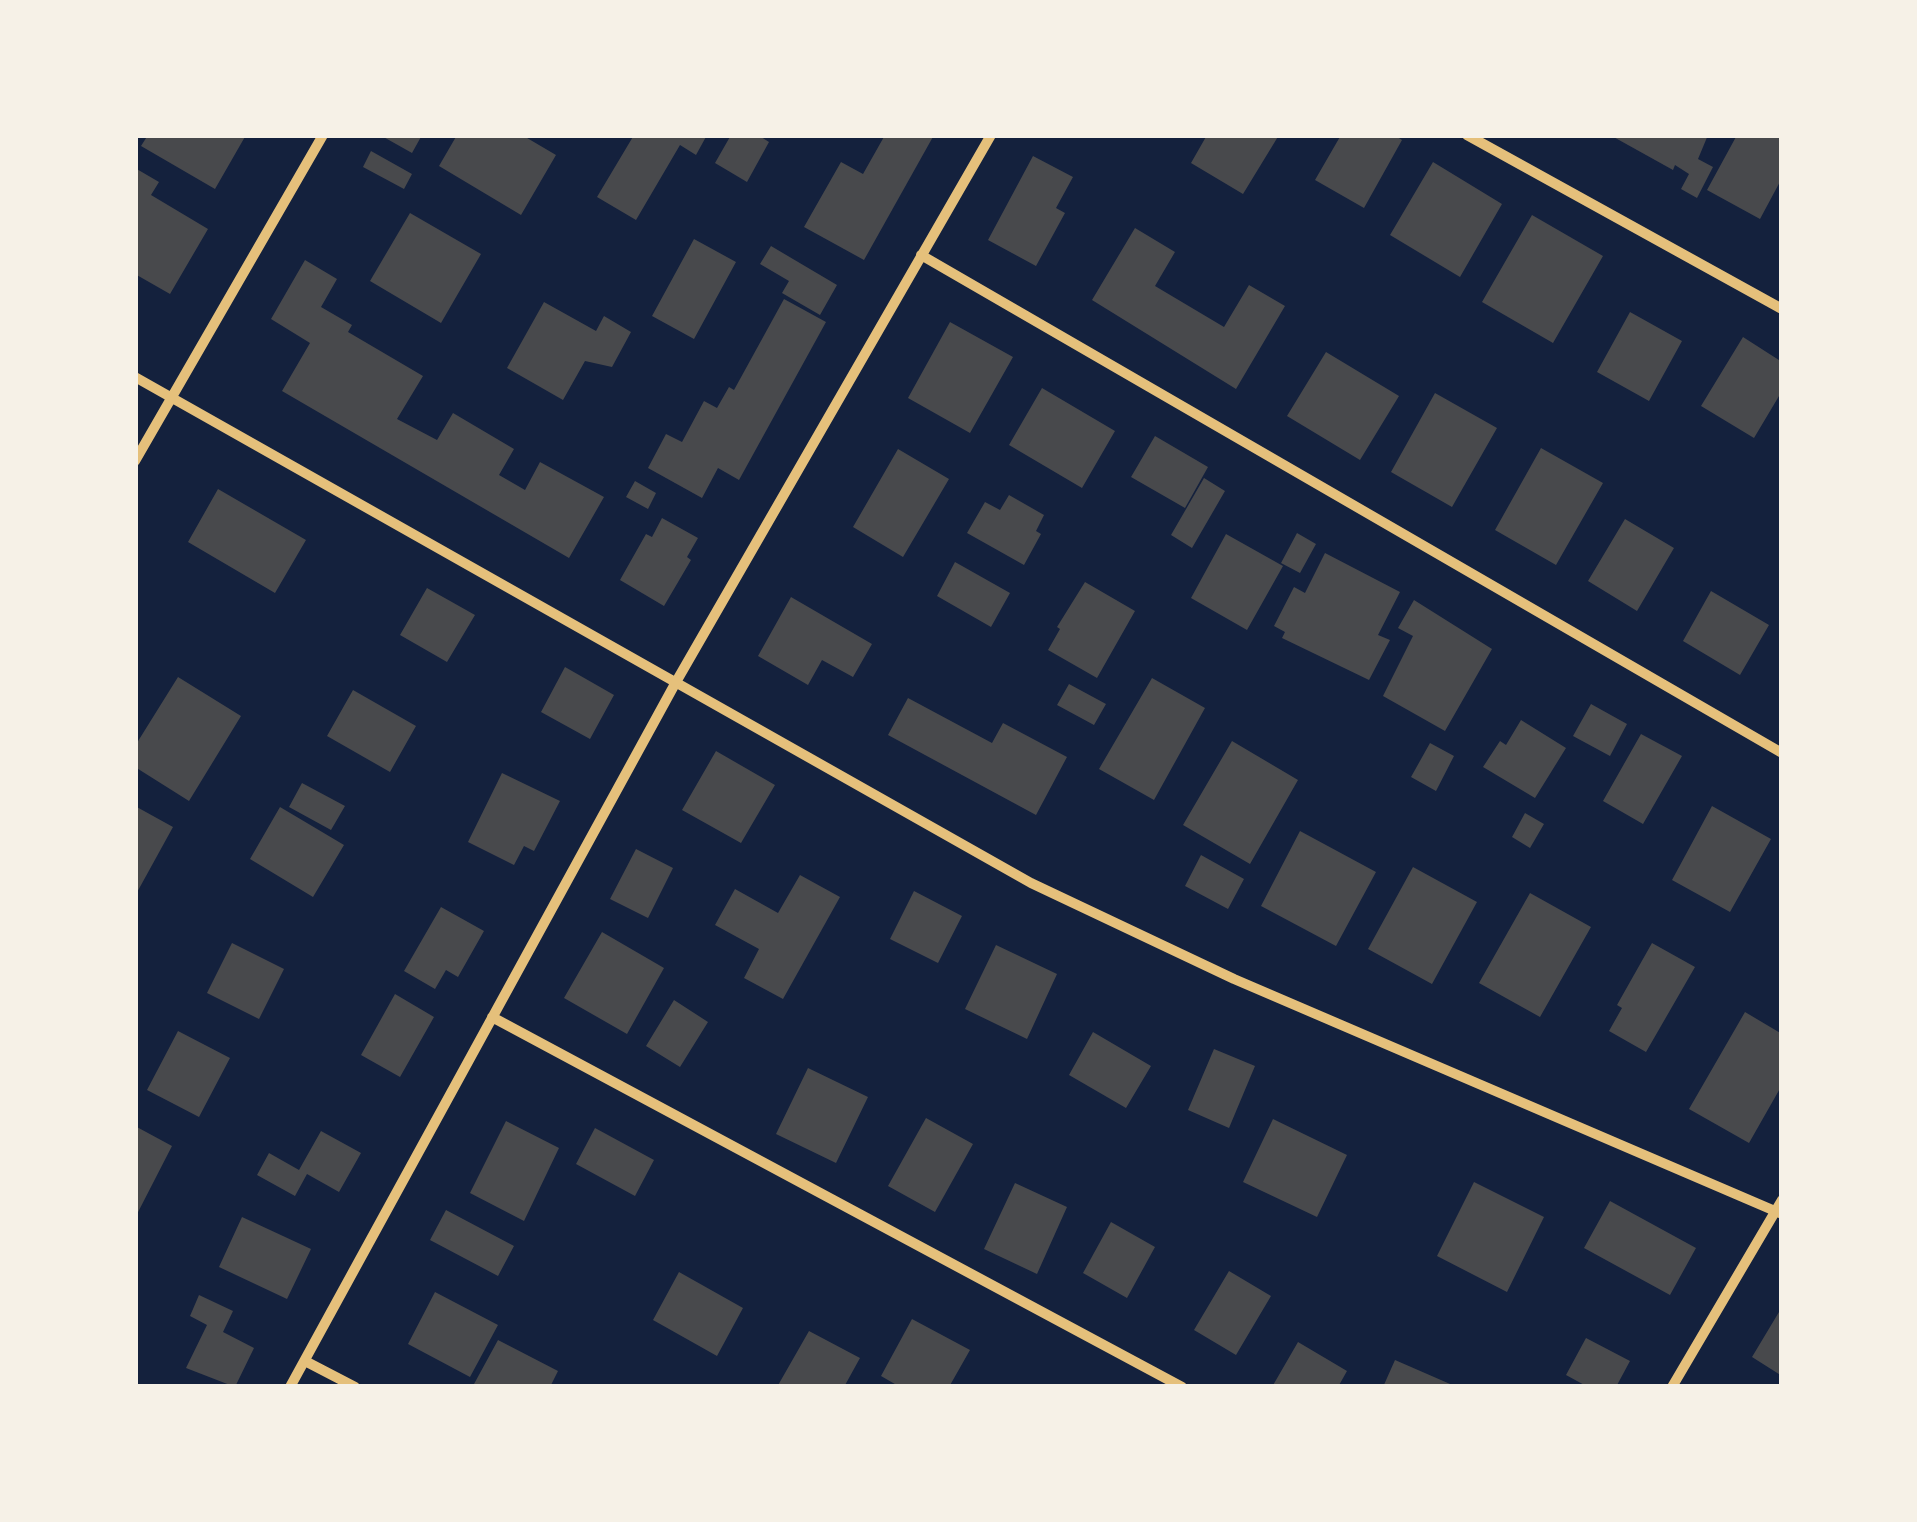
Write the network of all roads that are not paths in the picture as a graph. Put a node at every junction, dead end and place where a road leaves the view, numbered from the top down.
1 (323, 135) edge
2 (991, 135) edge
3 (1467, 135) edge
4 (921, 255) junction
5 (1782, 309) edge
6 (135, 377) edge
7 (171, 398) junction
8 (135, 461) edge
9 (676, 682) junction
10 (1782, 753) edge
11 (492, 1017) junction
12 (1780, 1208) edge
13 (305, 1361) junction
14 (290, 1387) edge
15 (355, 1387) edge
16 (1182, 1387) edge
17 (1672, 1387) edge

1 - 7 street
2 - 4 street
3 - 5 street
4 - 9 street
4 - 10 street
6 - 7 street
7 - 8 street
7 - 9 street
9 - 11 street
9 - 12 street
11 - 13 street
11 - 16 street
12 - 17 street
13 - 14 street
13 - 15 street

